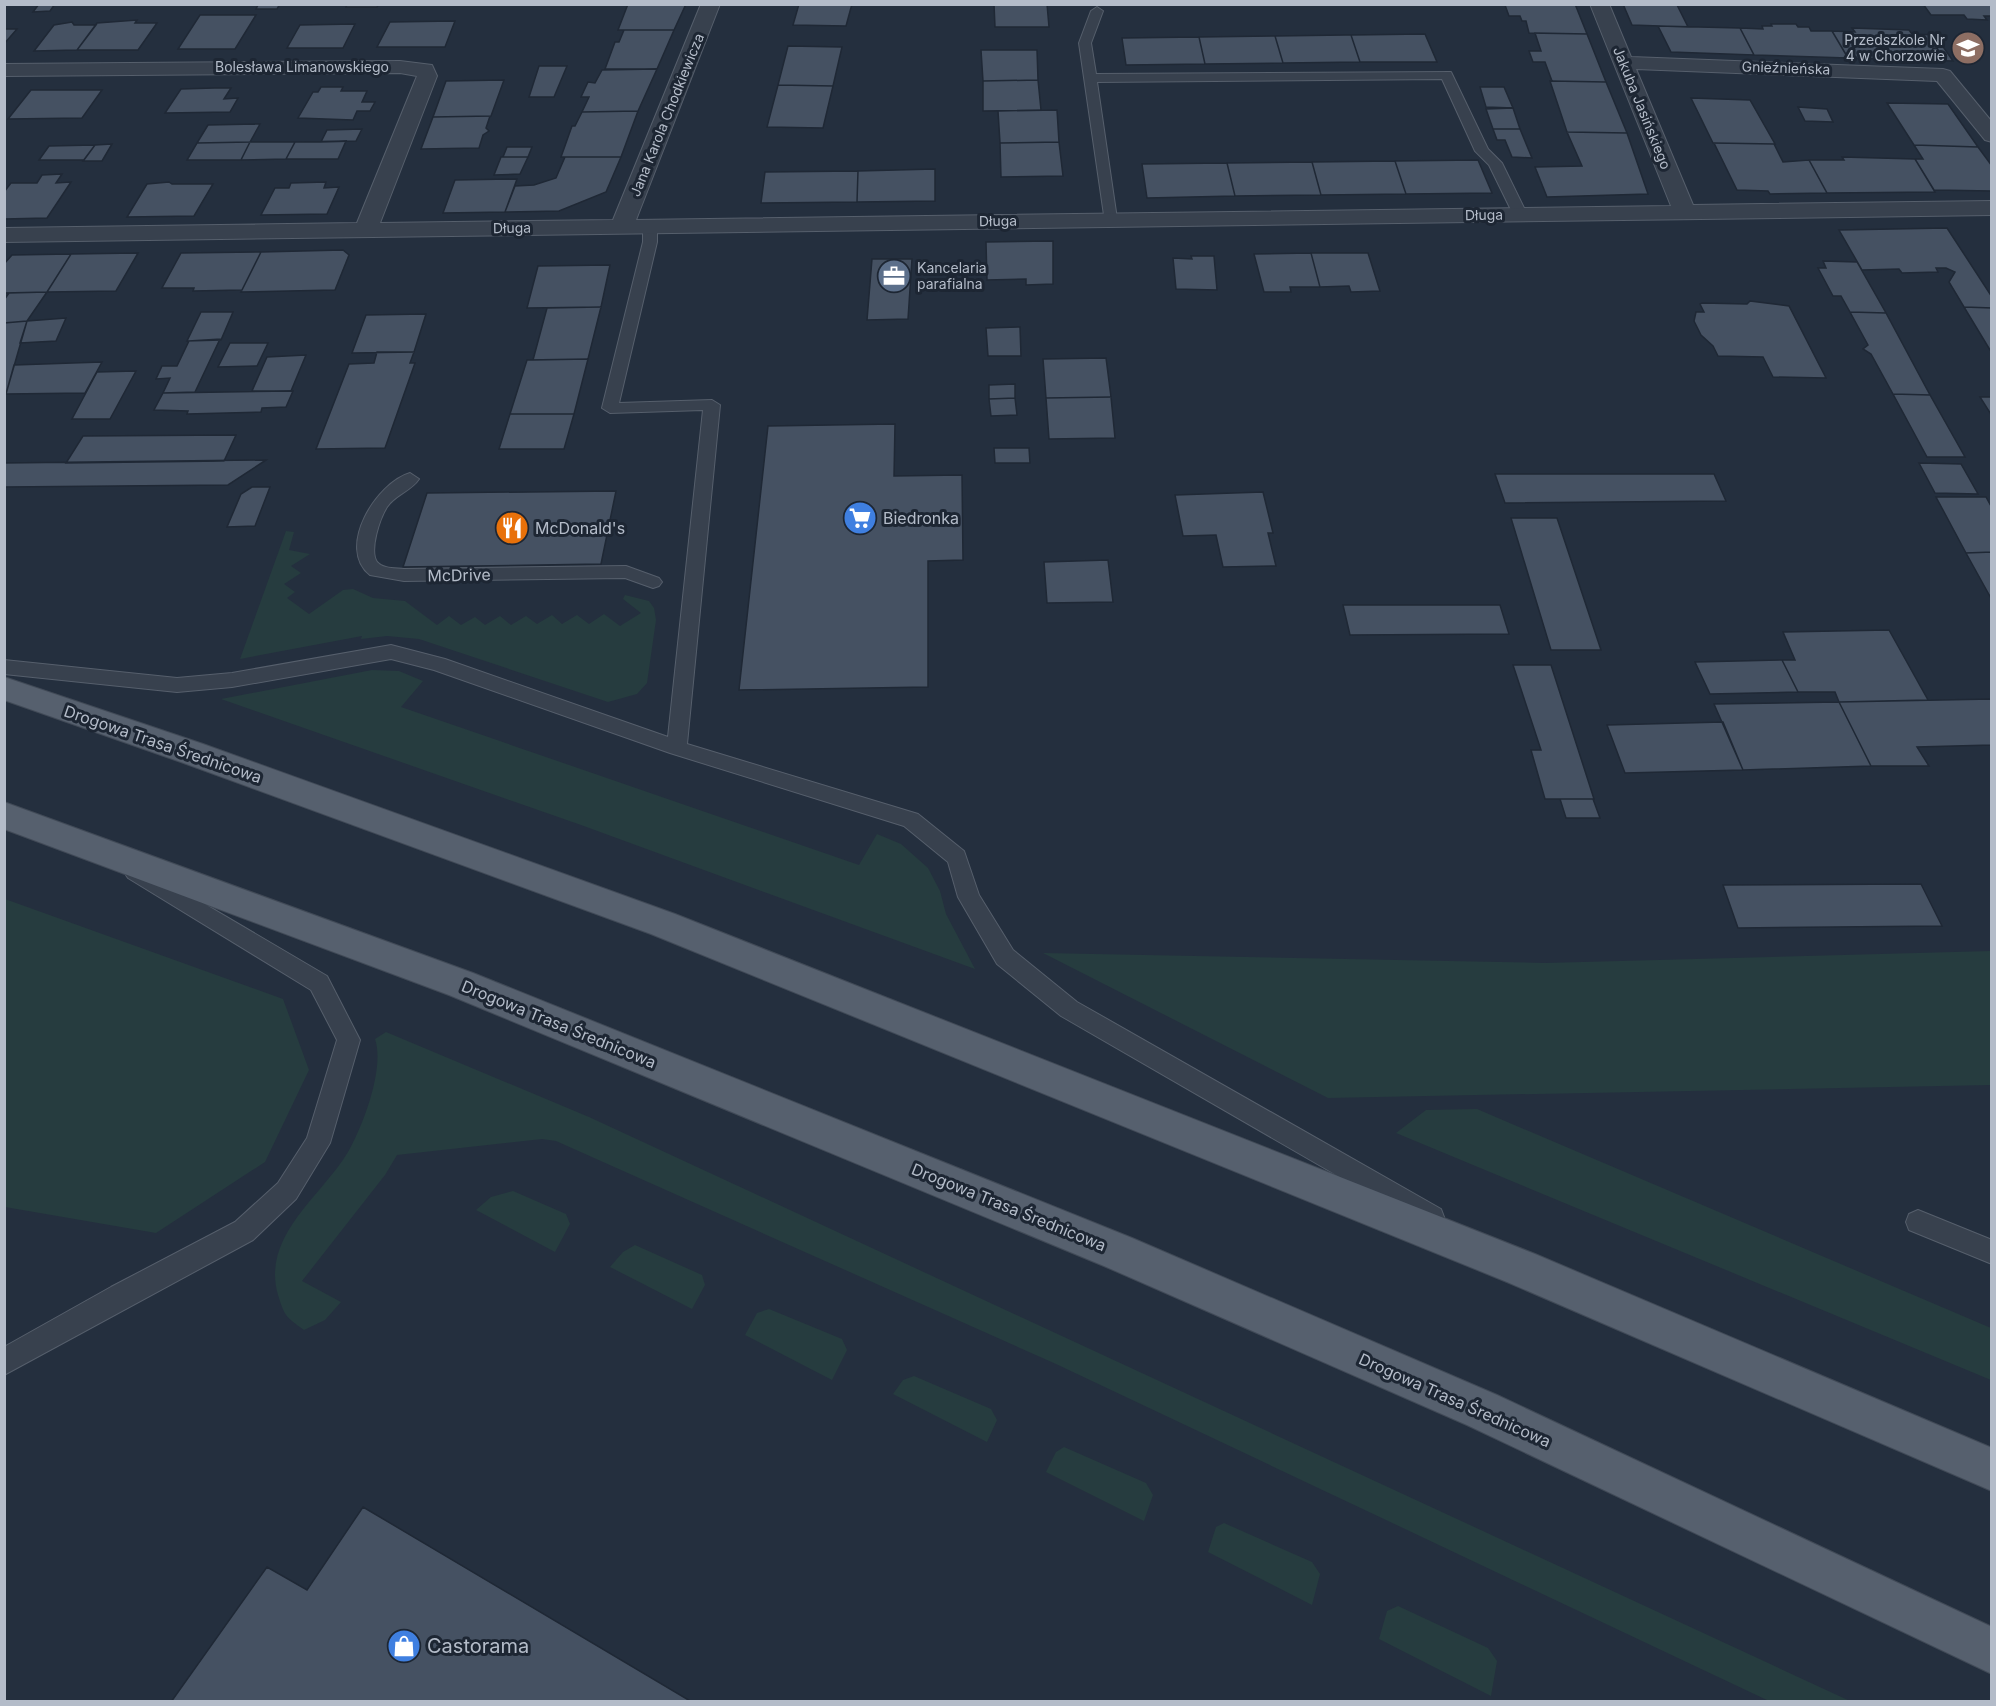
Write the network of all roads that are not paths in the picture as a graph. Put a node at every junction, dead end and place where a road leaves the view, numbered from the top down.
1 (711, 4) edge
2 (1599, 4) edge
3 (1096, 11) dead end
4 (1623, 63) junction
5 (4, 70) edge
6 (1090, 78) junction
7 (1992, 136) edge
8 (1992, 208) edge
9 (1685, 212) junction
10 (1520, 214) junction
11 (1110, 219) junction
12 (650, 225) junction
13 (622, 226) junction
14 (366, 230) junction
15 (4, 235) edge
16 (410, 479) dead end
17 (653, 582) dead end
18 (4, 667) edge
19 (4, 688) edge
20 (677, 748) junction
21 (4, 814) edge
22 (104, 853) junction
23 (1918, 1222) dead end
24 (1992, 1251) edge
25 (1521, 1268) junction
26 (4, 1362) edge
27 (1992, 1470) edge
28 (1992, 1651) edge

1 - 13 street, Jana Karola Chodkiewicza
2 - 4 street, Jakuba Jasińskiego
3 - 6 lane
4 - 7 street, Gnieźnieńska
4 - 9 street, Jakuba Jasińskiego
5 - 14 street, Bolesława Limanowskiego
6 - 10 lane
6 - 11 lane
8 - 9 street, Długa
9 - 10 street, Długa
10 - 11 street, Długa
11 - 12 street, Długa
12 - 13 street, Długa
12 - 20 lane
13 - 14 street, Długa
14 - 15 street, Długa
16 - 17 lane, McDrive
18 - 20 lane
19 - 25 main road, Drogowa Trasa Średnicowa
20 - 25 lane
21 - 22 main road, Drogowa Trasa Średnicowa
22 - 26 lane
22 - 28 main road, Drogowa Trasa Średnicowa
23 - 24 lane
25 - 27 main road, Drogowa Trasa Średnicowa

